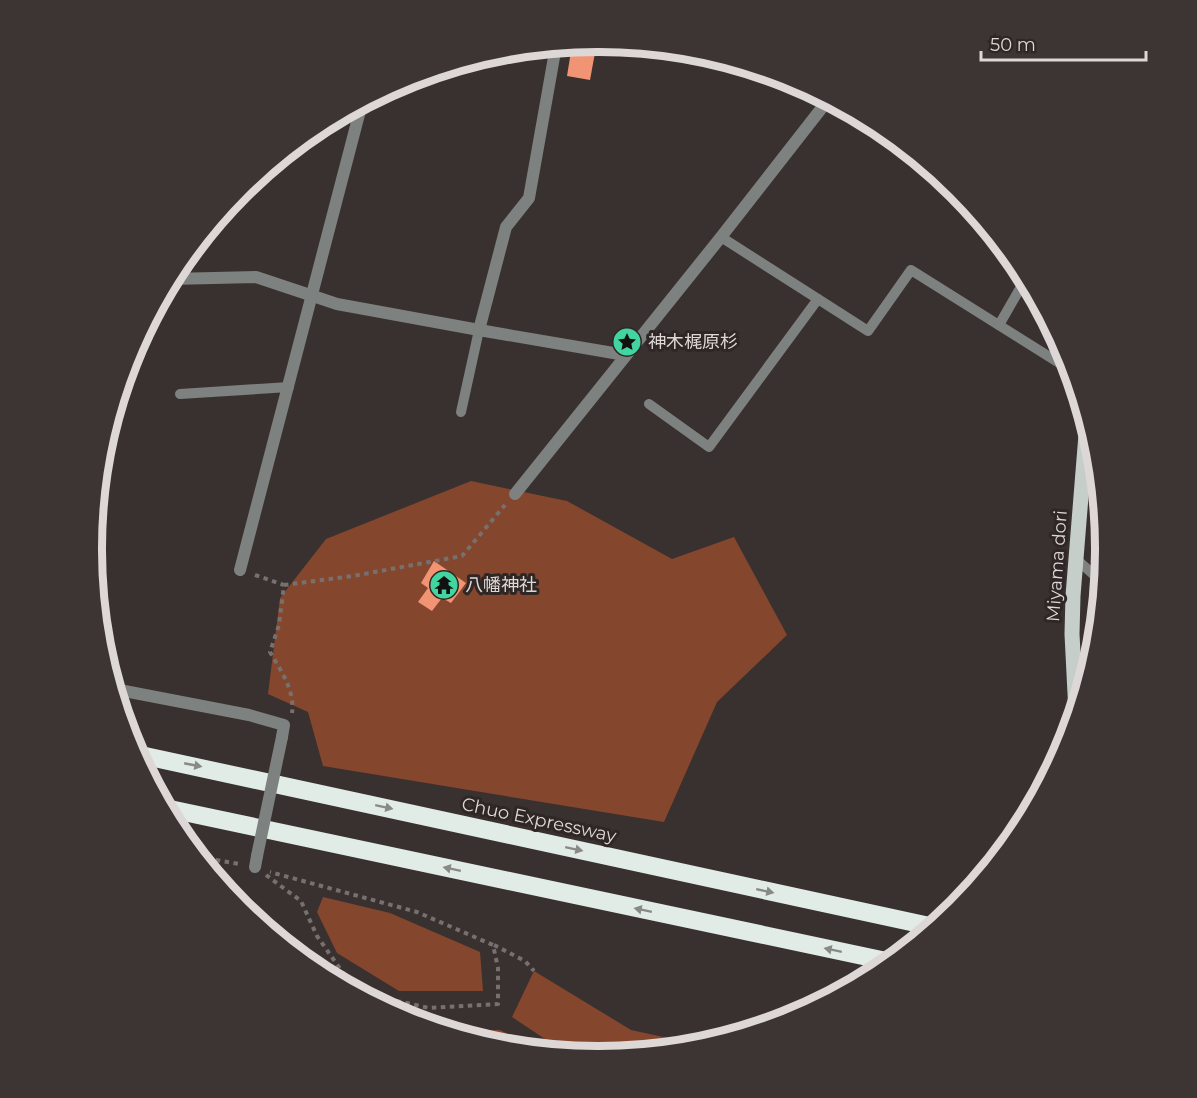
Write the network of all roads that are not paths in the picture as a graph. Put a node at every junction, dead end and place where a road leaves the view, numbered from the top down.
1 (554, 55) edge
2 (823, 107) edge
3 (359, 114) edge
4 (721, 237) junction
5 (183, 279) edge
6 (1020, 288) edge
7 (311, 295) junction
8 (818, 298) junction
9 (999, 325) junction
10 (479, 330) junction
11 (625, 355) junction
12 (1058, 362) edge
13 (289, 387) junction
14 (180, 394) dead end
15 (649, 404) dead end
16 (461, 412) dead end
17 (1085, 451) edge
18 (515, 494) dead end
19 (1076, 559) junction
20 (240, 570) road end
21 (1094, 575) edge
22 (1075, 689) edge
23 (123, 691) edge
24 (148, 757) edge
25 (177, 811) edge
26 (256, 862) road end
27 (923, 925) edge
28 (878, 959) edge

1 - 10 street
2 - 4 street
3 - 7 street
4 - 8 lane
4 - 11 street
5 - 7 street
6 - 9 lane
7 - 10 street
7 - 13 street
8 - 9 lane
8 - 15 lane
9 - 12 lane
10 - 11 street
10 - 16 lane
11 - 18 street
13 - 14 lane
13 - 20 street
17 - 19 main road, Miyama dori
19 - 21 lane
19 - 22 main road, Miyama dori
23 - 26 street, bridge
24 -> 27 highway, Chuo Expressway
28 -> 25 highway

